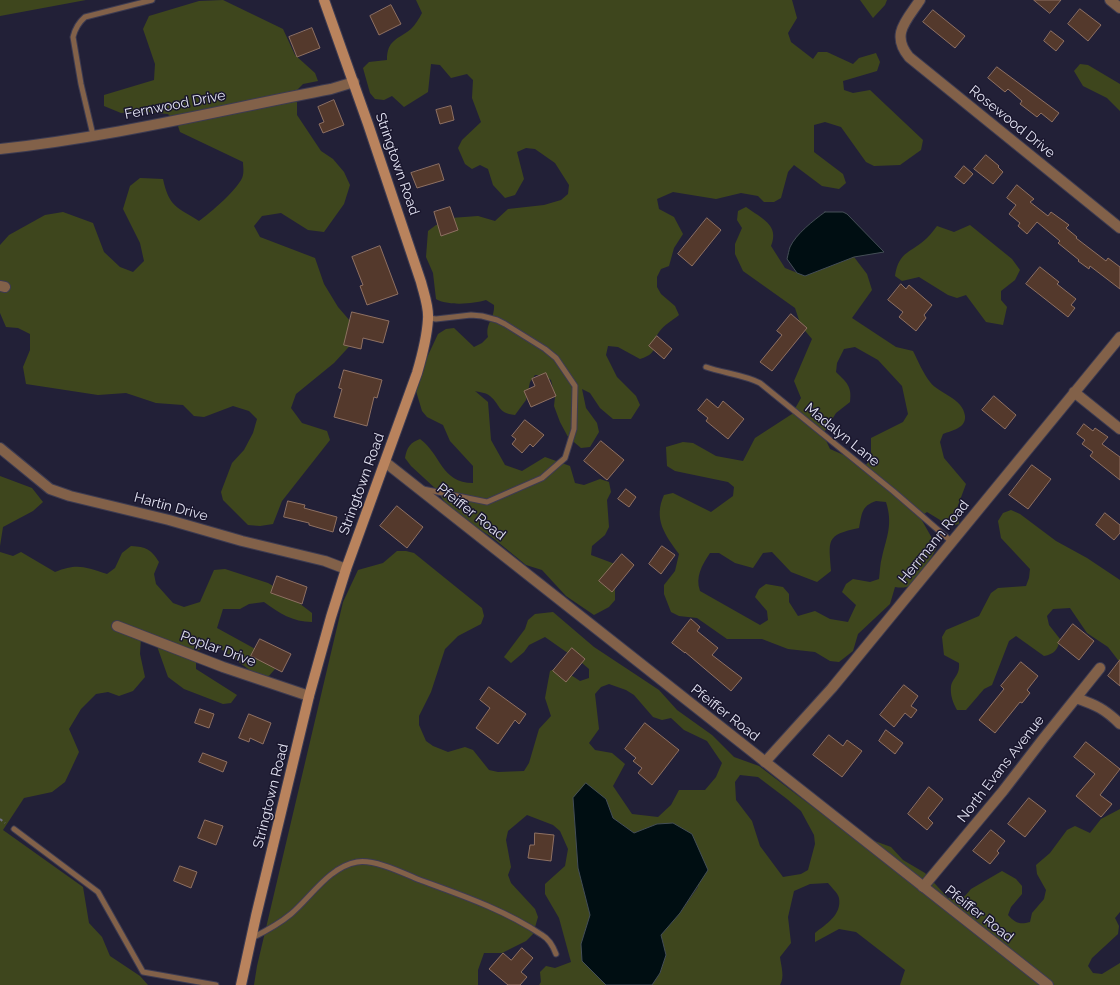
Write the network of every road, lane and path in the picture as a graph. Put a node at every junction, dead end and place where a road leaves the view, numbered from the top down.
1 (152, 0) edge
2 (324, 0) edge
3 (920, 0) edge
4 (1110, 0) edge
5 (1120, 8) edge
6 (354, 82) junction
7 (93, 135) junction
8 (0, 149) edge
9 (1120, 228) edge
10 (428, 318) junction
11 (1120, 337) edge
12 (706, 367) dead end
13 (1074, 392) junction
14 (1120, 429) edge
15 (0, 448) edge
16 (385, 462) junction
17 (417, 488) junction
18 (952, 542) junction
19 (346, 569) junction
20 (117, 626) dead end
21 (1100, 668) dead end
22 (309, 696) junction
23 (1076, 698) junction
24 (1120, 724) edge
25 (765, 762) junction
26 (0, 819) edge
27 (5, 823) dead end
28 (14, 829) dead end
29 (923, 887) junction
30 (251, 938) junction
31 (556, 954) dead end
32 (216, 985) edge
33 (241, 985) edge
34 (1048, 985) edge

1 - 7 lane
2 - 6 main road, Stringtown Road
3 - 9 street, Rosewood Drive
4 - 5 street
6 - 7 street, Fernwood Drive
6 - 10 main road, Stringtown Road
7 - 8 street, Fernwood Drive
10 - 16 main road, Stringtown Road
10 - 17 lane
11 - 13 street, Herrmann Road
12 - 18 lane, Madalyn Lane
13 - 14 street
13 - 18 street, Herrmann Road
15 - 19 street, Hartin Drive
16 - 17 street, Pfeiffer Road
16 - 19 main road, Stringtown Road
17 - 25 street, Pfeiffer Road
18 - 25 street, Herrmann Road
19 - 22 main road, Stringtown Road
20 - 22 street, Poplar Drive
21 - 23 street, North Evans Avenue
22 - 30 main road, Stringtown Road
23 - 24 street
23 - 29 street, North Evans Avenue
25 - 29 street, Pfeiffer Road
26 - 27 path
28 - 32 lane
29 - 34 street, Pfeiffer Road
30 - 31 lane
30 - 33 main road, Stringtown Road

